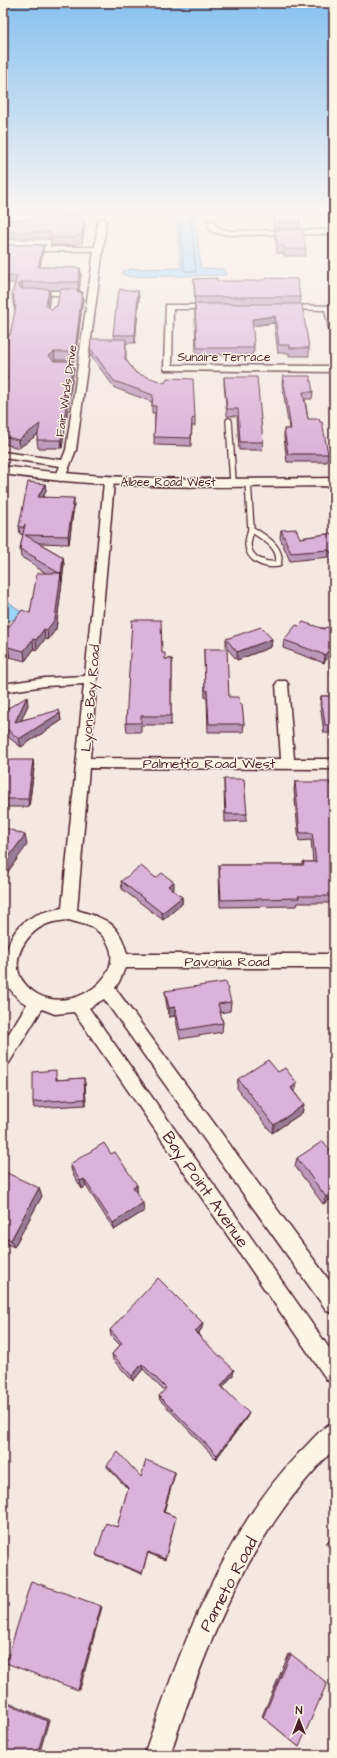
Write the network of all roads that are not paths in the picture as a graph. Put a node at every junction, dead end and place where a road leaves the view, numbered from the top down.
1 (93, 289) edge
2 (23, 293) edge
3 (92, 293) junction
4 (225, 307) edge
5 (273, 307) edge
6 (334, 333) edge
7 (334, 369) edge
8 (229, 421) dead end
9 (3, 455) edge
10 (66, 464) junction
11 (3, 470) edge
12 (60, 478) junction
13 (109, 482) junction
14 (232, 482) junction
15 (248, 482) junction
16 (334, 482) edge
17 (251, 529) junction
18 (91, 680) junction
19 (282, 684) dead end
20 (3, 688) edge
21 (84, 763) junction
22 (288, 763) junction
23 (334, 764) edge
24 (69, 914) junction
25 (120, 961) junction
26 (334, 961) edge
27 (106, 989) junction
28 (37, 1002) junction
29 (78, 1005) junction
30 (3, 1058) edge
31 (334, 1304) edge
32 (334, 1373) edge
33 (334, 1433) edge
34 (157, 1755) edge

1 - 3 street, Fair Winds Drive
2 - 3 street
3 - 10 street, Fair Winds Drive
4 - 7 street, Sunaire Terrace
5 - 6 street
8 - 14 lane
9 - 10 street
10 - 12 street, Fair Winds Drive
11 - 12 street, Albee Road West
12 - 13 street, Albee Road West
13 - 14 street, Albee Road West
13 - 18 street, Lyons Bay Road
14 - 15 street, Albee Road West
15 - 16 street, Albee Road West
15 - 17 lane
17 - 17 lane
18 - 20 street
18 - 21 street, Lyons Bay Road
19 - 22 street
21 - 22 street, Palmetto Road West
21 - 24 street, Lyons Bay Road
22 - 23 street, Palmetto Road West
24 - 25 street
24 - 28 street
25 - 26 street, Pavonia Road
25 - 27 street
27 - 29 street
27 - 31 street
28 - 29 street
28 - 30 street
29 - 32 street, Bay Point Avenue
33 - 34 street, Pameto Road

